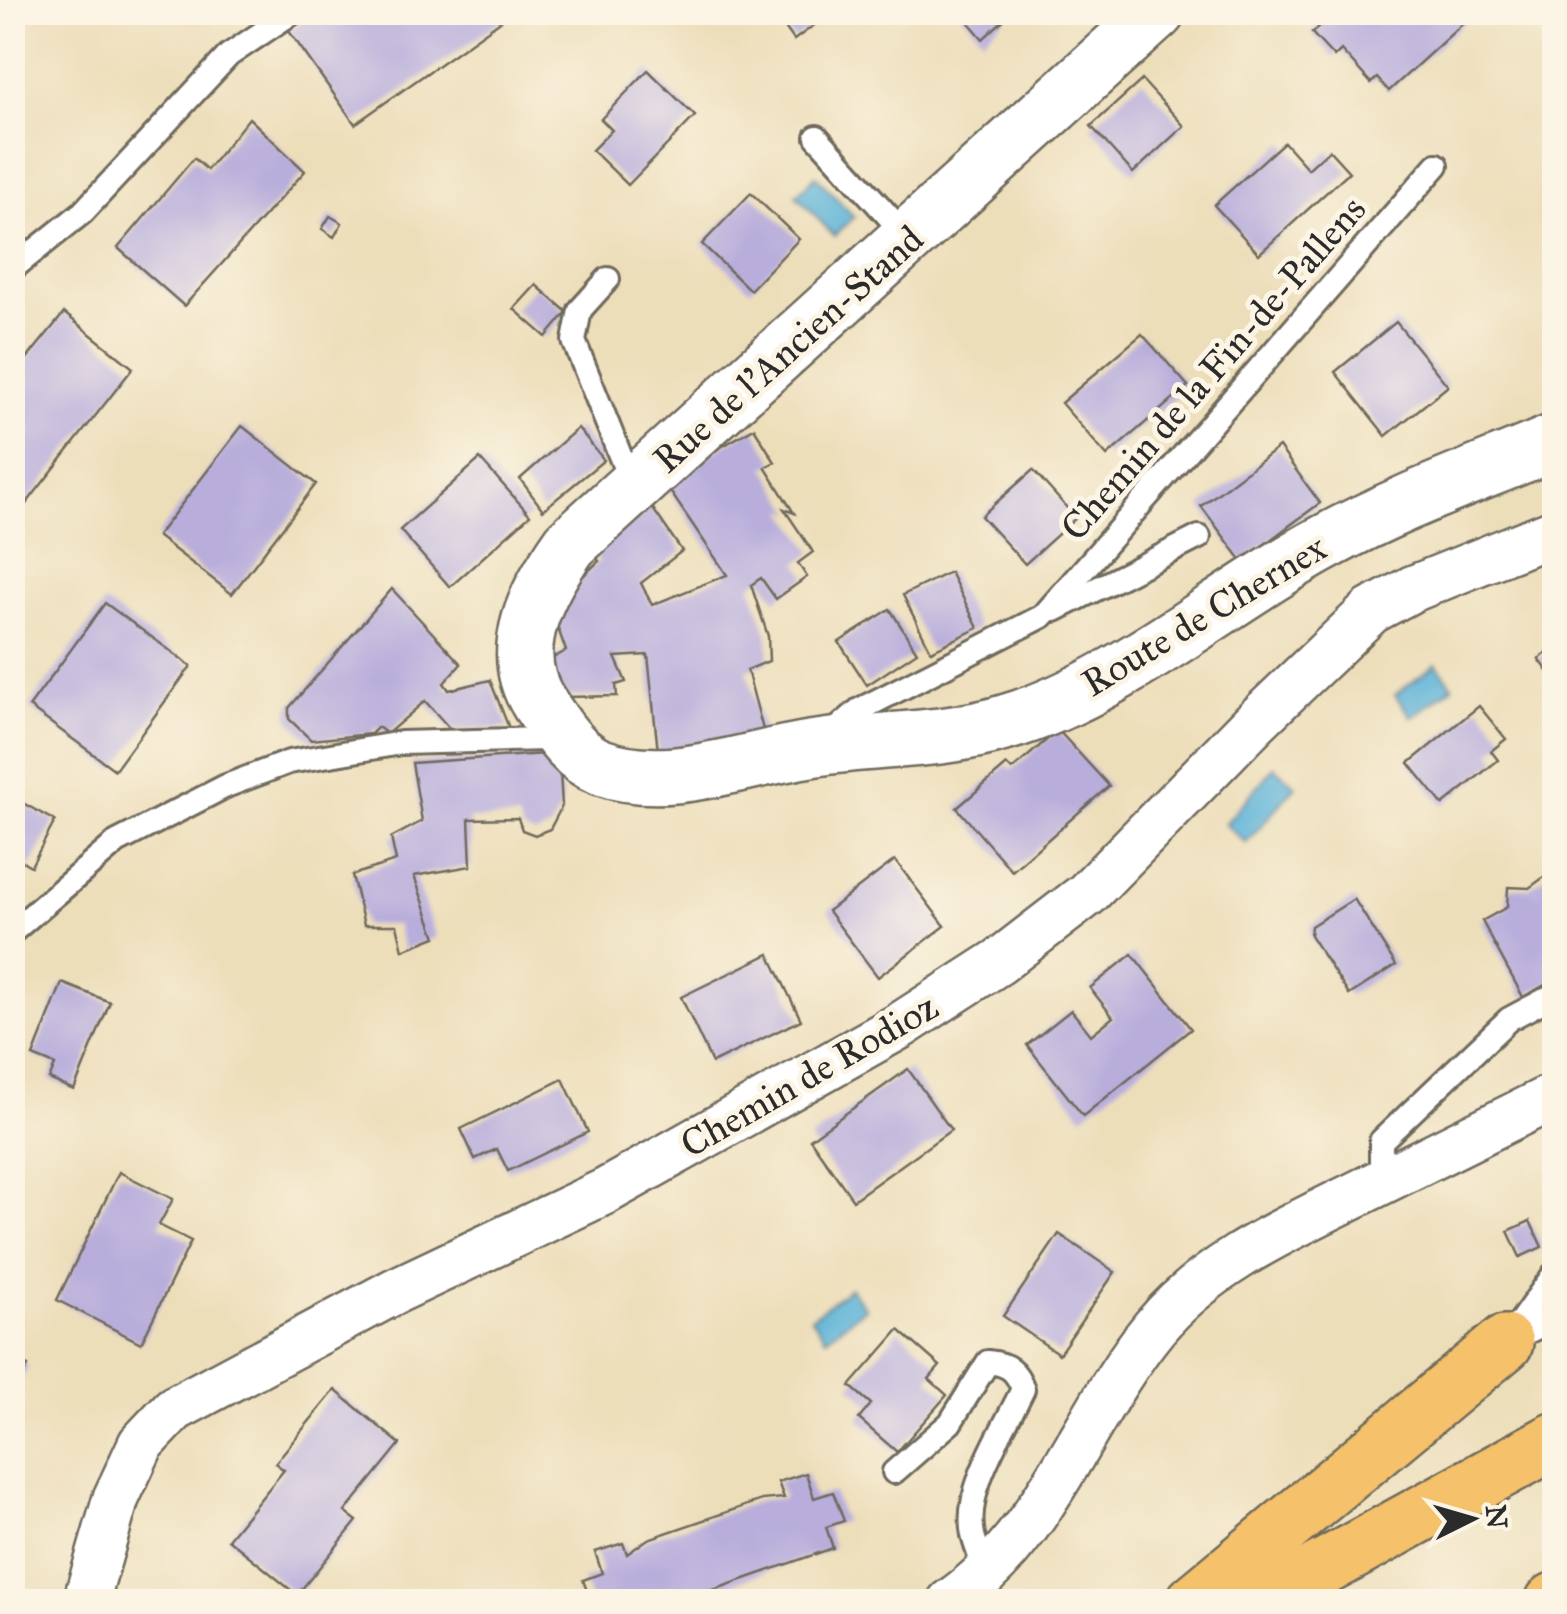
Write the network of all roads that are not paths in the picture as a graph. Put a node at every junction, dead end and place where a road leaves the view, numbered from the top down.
1 (292, 12) edge
2 (1157, 12) edge
3 (817, 138) dead end
4 (1437, 165) dead end
5 (910, 240) junction
6 (12, 269) edge
7 (608, 279) dead end
8 (1554, 442) edge
9 (633, 488) junction
10 (1554, 532) edge
11 (1200, 537) dead end
12 (1042, 616) junction
13 (558, 732) junction
14 (814, 748) junction
15 (12, 932) edge
16 (1554, 995) edge
17 (1554, 1096) edge
18 (1381, 1182) junction
19 (1554, 1274) edge
20 (1554, 1319) edge
21 (1505, 1343) junction
22 (1554, 1441) edge
23 (894, 1472) dead end
24 (986, 1572) junction
25 (86, 1602) edge
26 (950, 1602) edge
27 (1194, 1602) edge
28 (1261, 1602) edge

1 - 6 lane
2 - 5 street, Rue de l'Ancien-Stand
3 - 5 lane
4 - 12 lane, Chemin de la Fin-de-Pallens
5 - 9 street, Rue de l'Ancien-Stand
7 - 9 lane
8 - 14 street, Route de Chernex
9 - 13 street, Rue de l'Ancien-Stand
10 - 25 street, Chemin de Rodioz
11 - 12 lane, Chemin de la Fin-de-Pallens
12 - 14 lane, Chemin de la Fin-de-Pallens
13 - 14 street, Route de Chernex
13 - 15 lane
16 - 18 lane
17 - 18 street
18 - 24 street
19 - 21 lane
20 - 21 lane
21 - 27 highway
22 - 28 highway
23 - 24 lane
24 - 26 street

